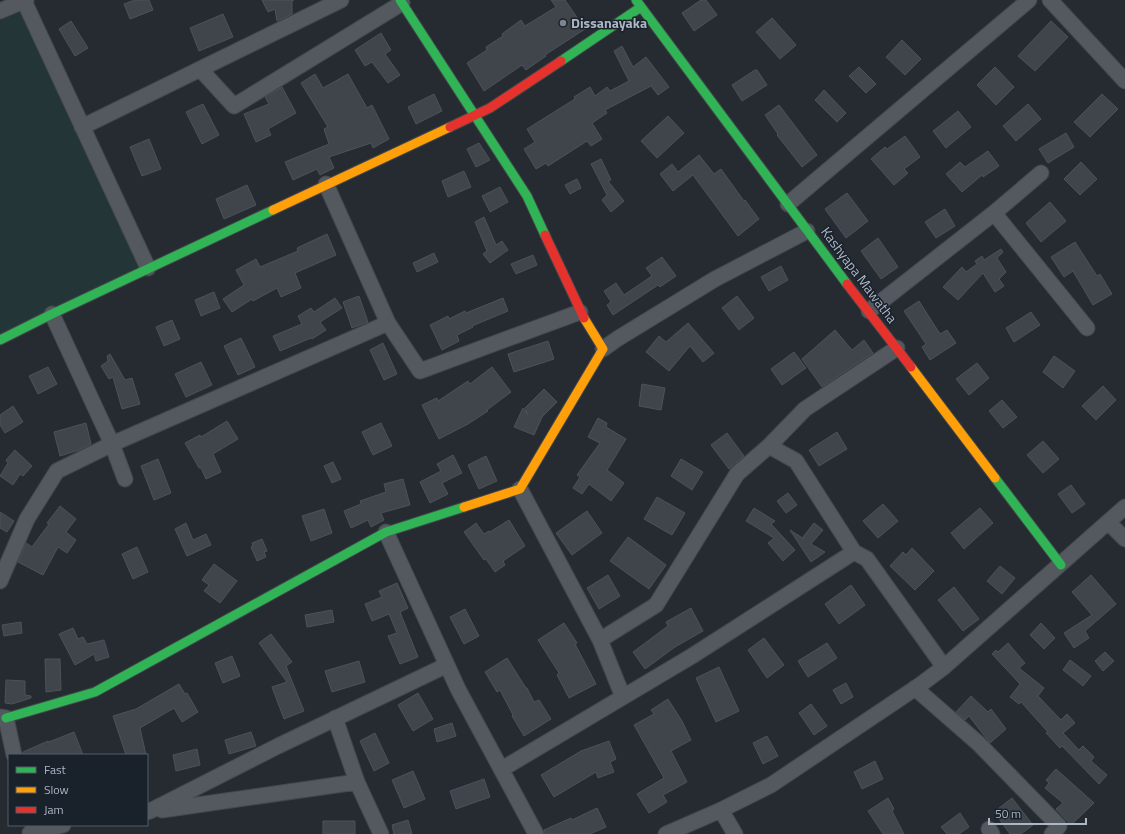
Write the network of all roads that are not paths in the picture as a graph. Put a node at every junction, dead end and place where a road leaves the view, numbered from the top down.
1 (25, 0) edge
2 (341, 0) edge
3 (1029, 0) edge
4 (1050, 0) edge
5 (401, 1) edge
6 (639, 3) edge
7 (0, 11) edge
8 (200, 70) junction
9 (1125, 81) edge
10 (474, 115) junction
11 (82, 127) junction
12 (1041, 173) dead end
13 (326, 184) junction
14 (788, 204) junction
15 (994, 214) junction
16 (807, 231) junction
17 (148, 268) junction
18 (869, 311) junction
19 (580, 312) junction
20 (52, 314) junction
21 (388, 323) junction
22 (1087, 328) dead end
23 (0, 340) edge
24 (897, 348) junction
25 (603, 349) junction
26 (112, 444) junction
27 (769, 446) junction
28 (125, 479) dead end
29 (520, 489) junction
30 (1125, 507) edge
31 (1108, 522) junction
32 (386, 532) junction
33 (1125, 539) edge
34 (854, 552) junction
35 (1061, 565) junction
36 (0, 581) edge
37 (600, 640) junction
38 (447, 665) junction
39 (944, 667) junction
40 (915, 688) junction
41 (623, 697) junction
42 (3, 717) edge
43 (335, 718) junction
44 (14, 754) edge
45 (502, 770) junction
46 (357, 782) junction
47 (720, 810) junction
48 (149, 811) edge
49 (56, 826) edge
50 (29, 830) edge
51 (381, 834) edge
52 (536, 834) edge
53 (666, 834) edge
54 (734, 834) edge
55 (1052, 834) edge

1 - 7 street
1 - 11 street
2 - 8 street
3 - 14 street
4 - 9 street
5 - 8 street
5 - 10 street
6 - 10 street
6 - 14 street, Kashyapa Mawatha
8 - 11 street
10 - 13 street
10 - 19 street
11 - 17 street
12 - 15 street
13 - 17 street
13 - 21 street
14 - 16 street, Kashyapa Mawatha
15 - 18 street
15 - 22 street
16 - 18 street, Kashyapa Mawatha
16 - 25 street
17 - 20 street
18 - 24 street, Kashyapa Mawatha
19 - 21 street
19 - 25 street
20 - 23 street
20 - 26 street
21 - 26 street
24 - 27 street
24 - 35 street, Kashyapa Mawatha
25 - 29 street
26 - 28 street
26 - 36 street
27 - 34 street
27 - 37 street
29 - 32 street
29 - 37 street
30 - 31 street
31 - 33 street
31 - 35 street
32 - 38 street
32 - 42 street
34 - 39 street
34 - 41 street
35 - 39 street
37 - 41 street
38 - 43 street
38 - 45 street
39 - 40 street
40 - 47 street
40 - 55 street
41 - 45 street
42 - 44 street
43 - 46 street
43 - 48 street
45 - 52 street
46 - 48 street
46 - 51 street
47 - 53 street
47 - 54 street
49 - 50 street

